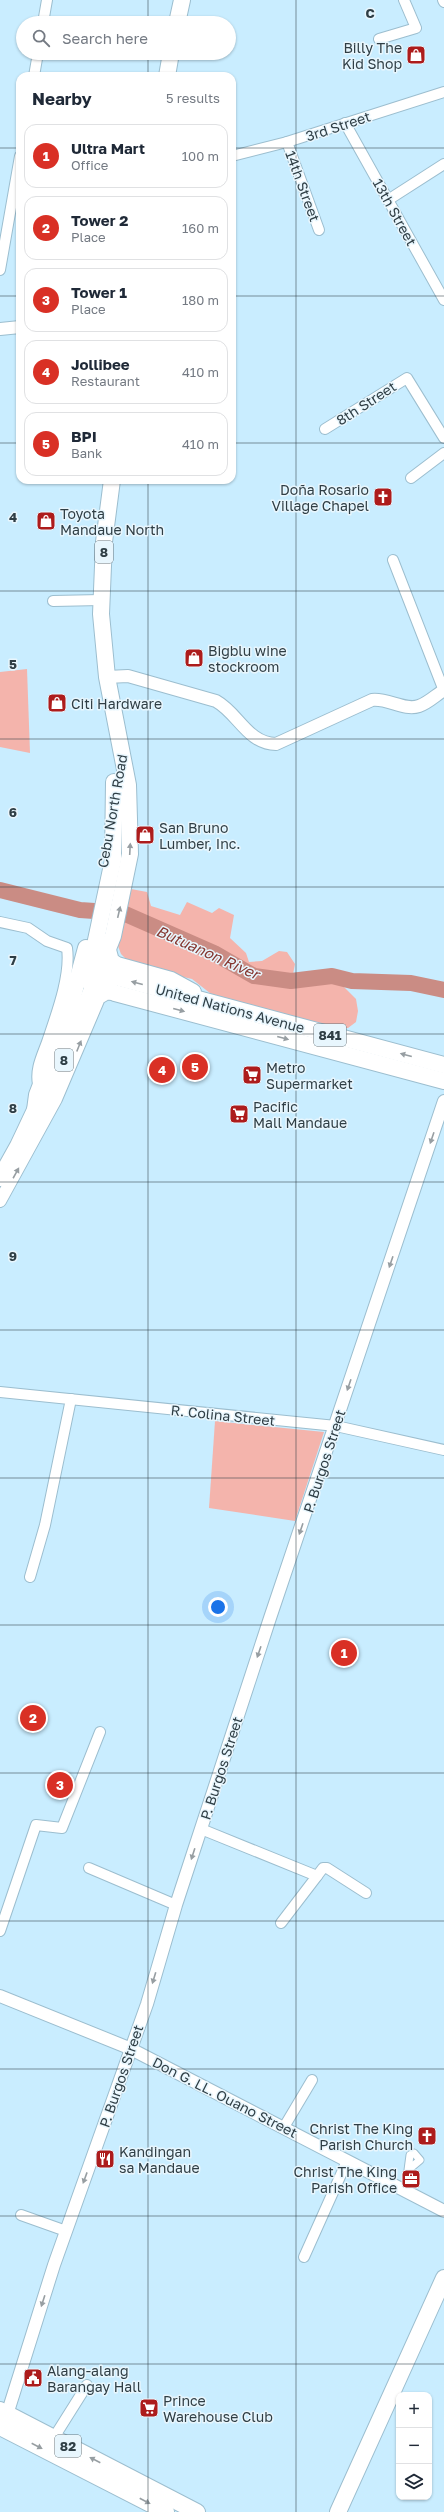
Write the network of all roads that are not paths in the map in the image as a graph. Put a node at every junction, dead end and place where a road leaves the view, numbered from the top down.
1 (47, 0) edge
2 (182, 0) edge
3 (404, 0) edge
4 (44, 16) edge
5 (179, 16) edge
6 (379, 40) dead end
7 (37, 60) edge
8 (170, 60) edge
9 (35, 72) edge
10 (168, 72) edge
11 (444, 92) edge
12 (345, 123) junction
13 (287, 142) junction
14 (236, 155) edge
15 (444, 165) edge
16 (16, 179) edge
17 (388, 200) junction
18 (319, 230) dead end
19 (0, 270) edge
20 (444, 300) edge
21 (16, 327) edge
22 (0, 329) edge
23 (325, 429) dead end
24 (444, 438) edge
25 (444, 453) edge
26 (411, 478) dead end
27 (111, 484) edge
28 (393, 560) dead end
29 (101, 600) junction
30 (53, 601) dead end
31 (107, 677) junction
32 (444, 691) edge
33 (122, 747) junction
34 (0, 922) edge
35 (94, 932) junction
36 (110, 943) junction
37 (96, 978) junction
38 (115, 993) junction
39 (72, 1001) junction
40 (215, 1004) junction
41 (444, 1066) edge
42 (444, 1081) edge
43 (39, 1089) junction
44 (444, 1101) edge
45 (35, 1110) junction
46 (0, 1178) edge
47 (0, 1201) edge
48 (0, 1392) edge
49 (71, 1399) junction
50 (336, 1426) junction
51 (444, 1450) edge
52 (30, 1577) dead end
53 (100, 1732) dead end
54 (202, 1829) junction
55 (89, 1868) dead end
56 (317, 1876) junction
57 (366, 1893) dead end
58 (176, 1905) junction
59 (281, 1923) dead end
60 (0, 1931) edge
61 (0, 1996) edge
62 (130, 2048) junction
63 (312, 2080) dead end
64 (284, 2127) junction
65 (347, 2161) junction
66 (444, 2212) edge
67 (21, 2215) dead end
68 (66, 2231) junction
69 (304, 2257) dead end
70 (444, 2278) edge
71 (87, 2385) dead end
72 (2, 2423) edge
73 (53, 2439) junction
74 (127, 2484) junction
75 (166, 2512) edge
76 (197, 2512) edge
77 (338, 2512) edge

1 - 4 street
2 - 5 main road
3 - 6 street
7 - 9 street
8 - 10 main road
11 - 12 street, 3rd Street
12 - 13 street, 3rd Street
12 - 17 street, 13th Street
13 - 14 street, 3rd Street
13 - 18 street, 14th Street
15 - 17 street
16 - 19 street
17 - 20 street, 13th Street
21 - 22 street
23 - 24 street, 8th Street
25 - 26 street
27 - 29 main road, 8
28 - 32 street
29 - 30 street
29 - 31 main road, 8
31 - 32 street
31 - 33 main road, 8
33 - 35 main road, Cebu North Road / 8
36 -> 33 main road, Cebu North Road / 8
34 - 43 street
35 - 37 main road
35 - 39 main road, Cebu North Road / 8
36 - 37 main road, 8
36 - 40 main road
37 - 38 main road
37 - 39 main road
40 -> 37 main road, United Nations Avenue / 841
37 - 45 main road, 8
38 -> 42 main road, United Nations Avenue / 841
47 -> 38 street
39 - 43 main road, 8
41 -> 40 main road, United Nations Avenue / 841
43 - 45 main road, 8
44 -> 50 street, P. Burgos Street
45 - 46 main road, 8
48 - 49 street, R. Colina Street
49 - 50 street, R. Colina Street
49 - 52 street
50 - 51 street, R. Colina Street
50 -> 54 street, P. Burgos Street
53 - 60 street
54 - 56 street
54 -> 58 street, P. Burgos Street
55 - 58 street
56 - 57 street
56 - 59 street
58 -> 62 street, P. Burgos Street
61 - 62 street, Don G. LL. Ouano Street
62 - 64 street, Don G. LL. Ouano Street
62 -> 68 street, P. Burgos Street
63 - 64 street
64 - 65 street, Don G. LL. Ouano Street
65 - 66 street, Don G. LL. Ouano Street
65 - 69 street
67 - 68 street
68 -> 72 street, P. Burgos Street
70 - 77 main road
71 - 73 street
72 - 73 main road, 82
72 -> 74 main road, 82
74 -> 73 main road, 82
74 -> 75 main road, 82
74 - 76 main road, 82

